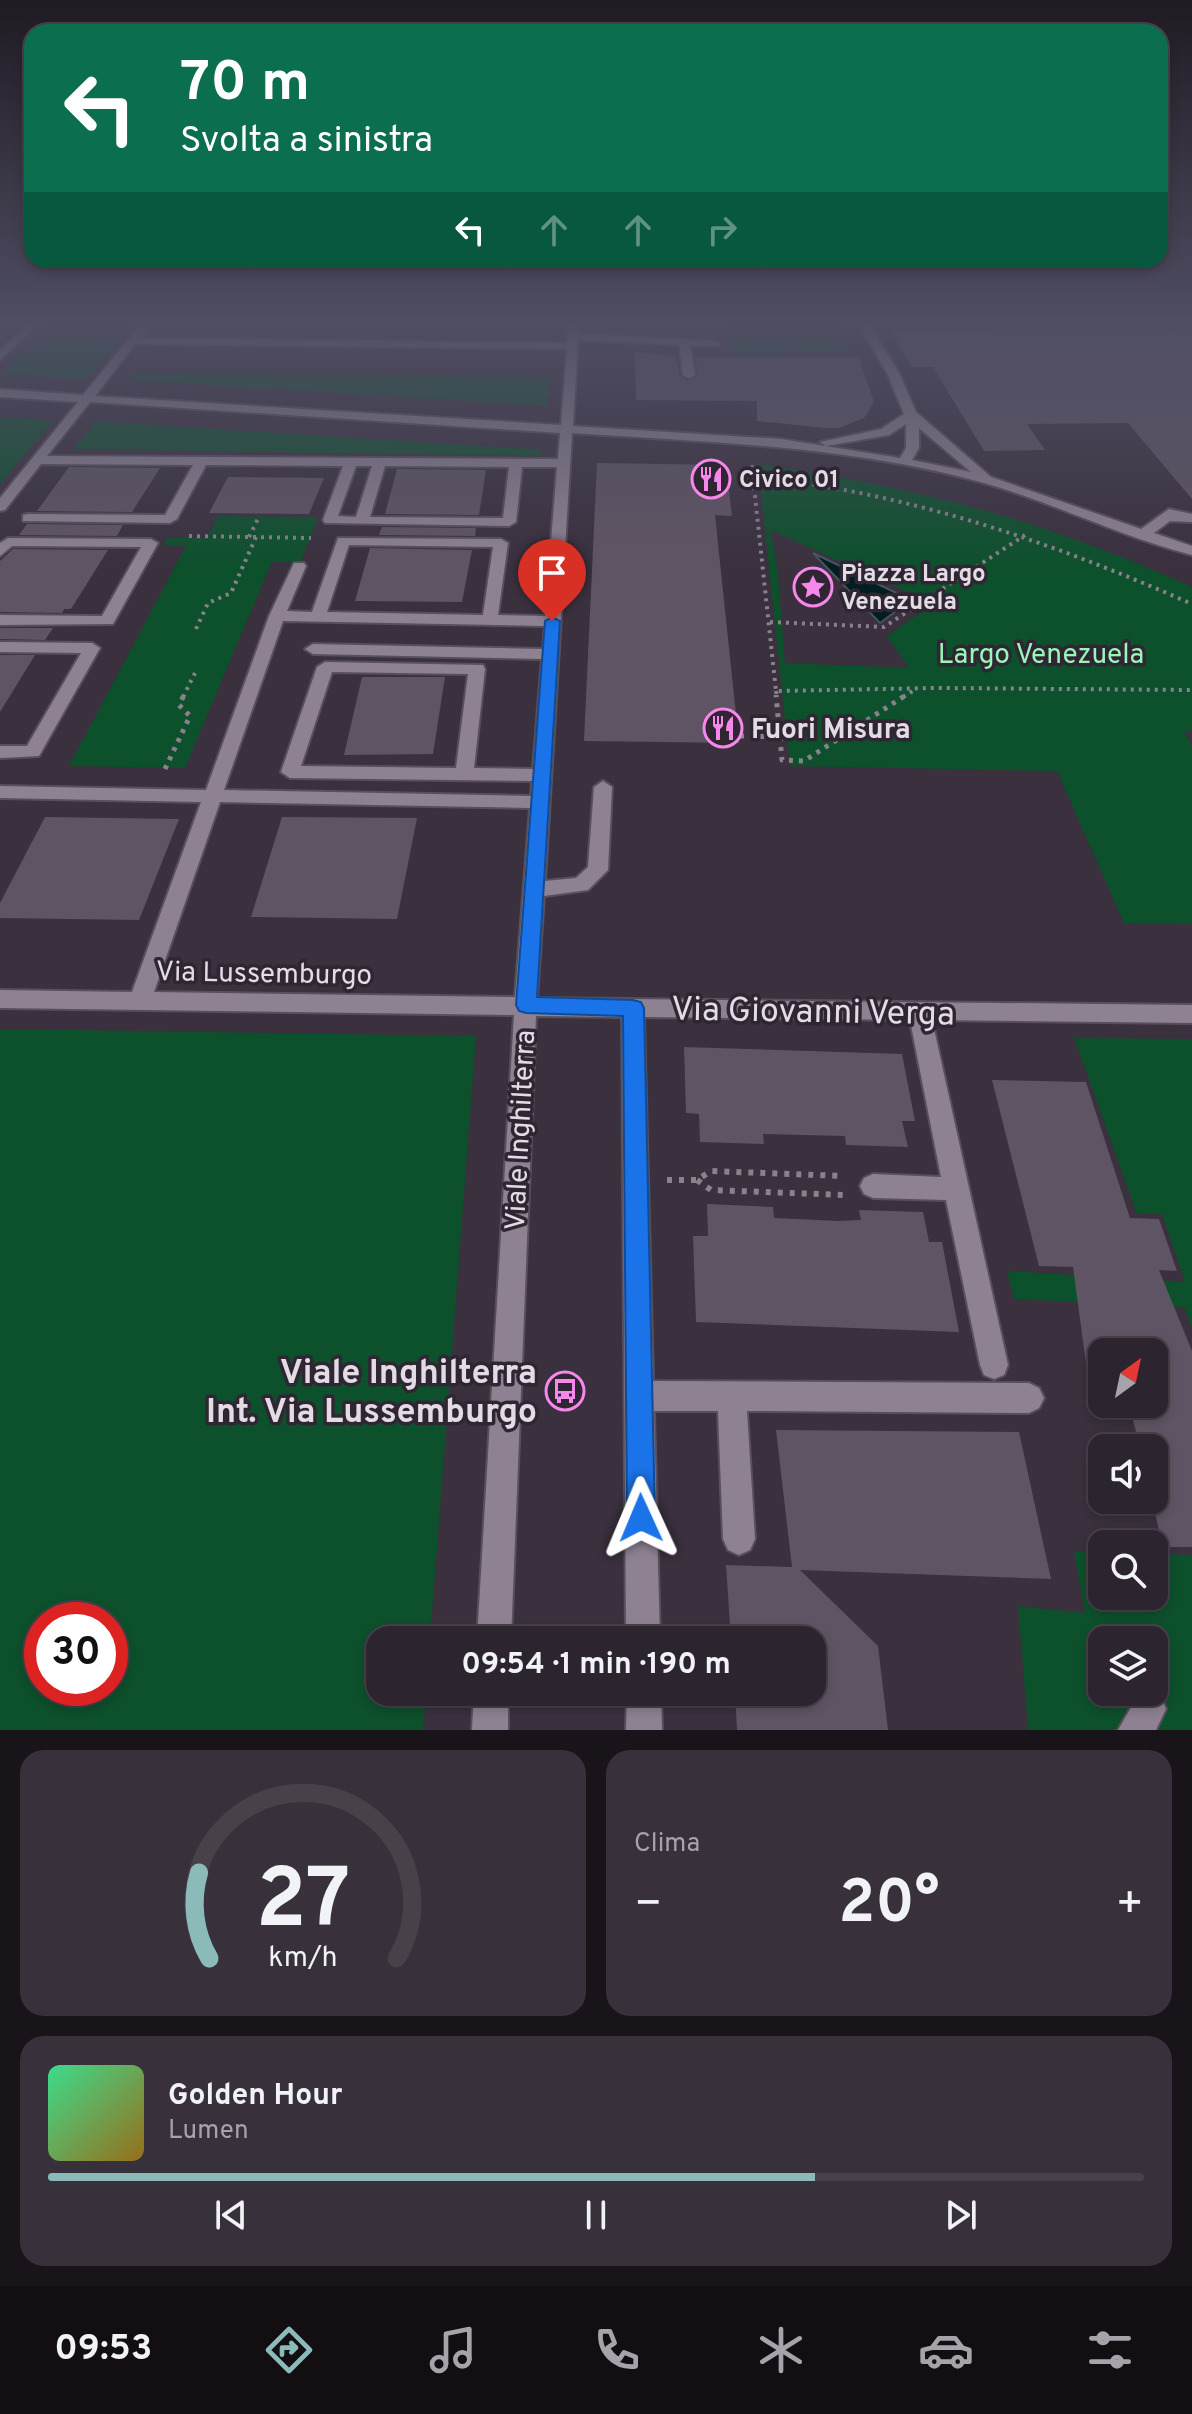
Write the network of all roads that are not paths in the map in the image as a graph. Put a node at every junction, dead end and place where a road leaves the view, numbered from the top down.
1 (82, 405) edge
2 (194, 405) edge
3 (567, 405) edge
4 (907, 405) edge
5 (912, 415) junction
6 (565, 428) junction
7 (781, 443) junction
8 (37, 460) junction
9 (202, 461) junction
10 (351, 462) junction
11 (380, 462) junction
12 (904, 462) junction
13 (516, 463) junction
14 (563, 463) junction
15 (988, 480) junction
16 (0, 507) edge
17 (28, 518) dead end
18 (1192, 518) edge
19 (362, 521) junction
20 (1144, 533) junction
21 (1192, 551) edge
22 (0, 552) edge
23 (299, 566) dead end
24 (277, 616) junction
25 (318, 616) junction
26 (490, 619) junction
27 (0, 620) edge
28 (107, 621) junction
29 (552, 621) junction
30 (0, 647) edge
31 (92, 648) junction
32 (313, 649) dead end
33 (550, 654) junction
34 (0, 752) edge
35 (464, 774) junction
36 (542, 775) junction
37 (603, 787) dead end
38 (0, 792) edge
39 (213, 797) junction
40 (540, 802) junction
41 (534, 889) junction
42 (0, 999) edge
43 (140, 1001) junction
44 (526, 1005) junction
45 (633, 1008) junction
46 (919, 1011) junction
47 (1192, 1014) edge
48 (873, 1186) road end
49 (958, 1189) junction
50 (994, 1365) dead end
51 (639, 1396) junction
52 (732, 1397) junction
53 (1029, 1398) dead end
54 (739, 1539) dead end
55 (495, 1626) edge
56 (643, 1626) edge
57 (491, 1706) edge
58 (644, 1706) edge
59 (490, 1730) edge
60 (644, 1730) edge

1 - 8 street
2 - 6 street
3 - 6 street, Viale Inghilterra
4 - 5 street
5 - 7 street
5 - 12 street
5 - 15 street
6 - 7 street
6 - 14 street, Viale Inghilterra
7 - 12 street
8 - 9 street
8 - 16 street
9 - 10 street
9 - 17 street
10 - 11 street
10 - 19 street
11 - 13 street
11 - 19 street
12 - 15 street
13 - 14 street
13 - 19 street
14 - 29 street, Viale Inghilterra
15 - 20 street
18 - 20 street
20 - 21 street
22 - 28 street
23 - 24 street
24 - 25 street
24 - 39 street
25 - 26 street
25 - 26 street
26 - 29 street
27 - 28 street
28 - 31 street
29 - 33 street, Viale Inghilterra
30 - 31 street
31 - 34 street
32 - 33 street
33 - 36 street, Viale Inghilterra
35 - 35 street
35 - 36 street
36 - 40 street, Viale Inghilterra
37 - 41 street
38 - 39 street
39 - 40 street
39 - 43 street
40 - 41 street, Viale Inghilterra
41 - 44 street, Viale Inghilterra
42 - 43 street, Via Lussemburgo
43 - 44 street, Via Lussemburgo
44 - 45 street, Via Lussemburgo
44 - 55 street, Viale Inghilterra
45 - 46 street, Via Giovanni Verga
45 - 51 street, Via Giovanni Verga
46 - 47 street, Via Giovanni Verga
46 - 49 street
48 - 49 street
49 - 50 street
51 - 52 street
51 - 56 street, Via Giovanni Verga
52 - 53 street
52 - 54 street
57 - 59 street
58 - 60 street

